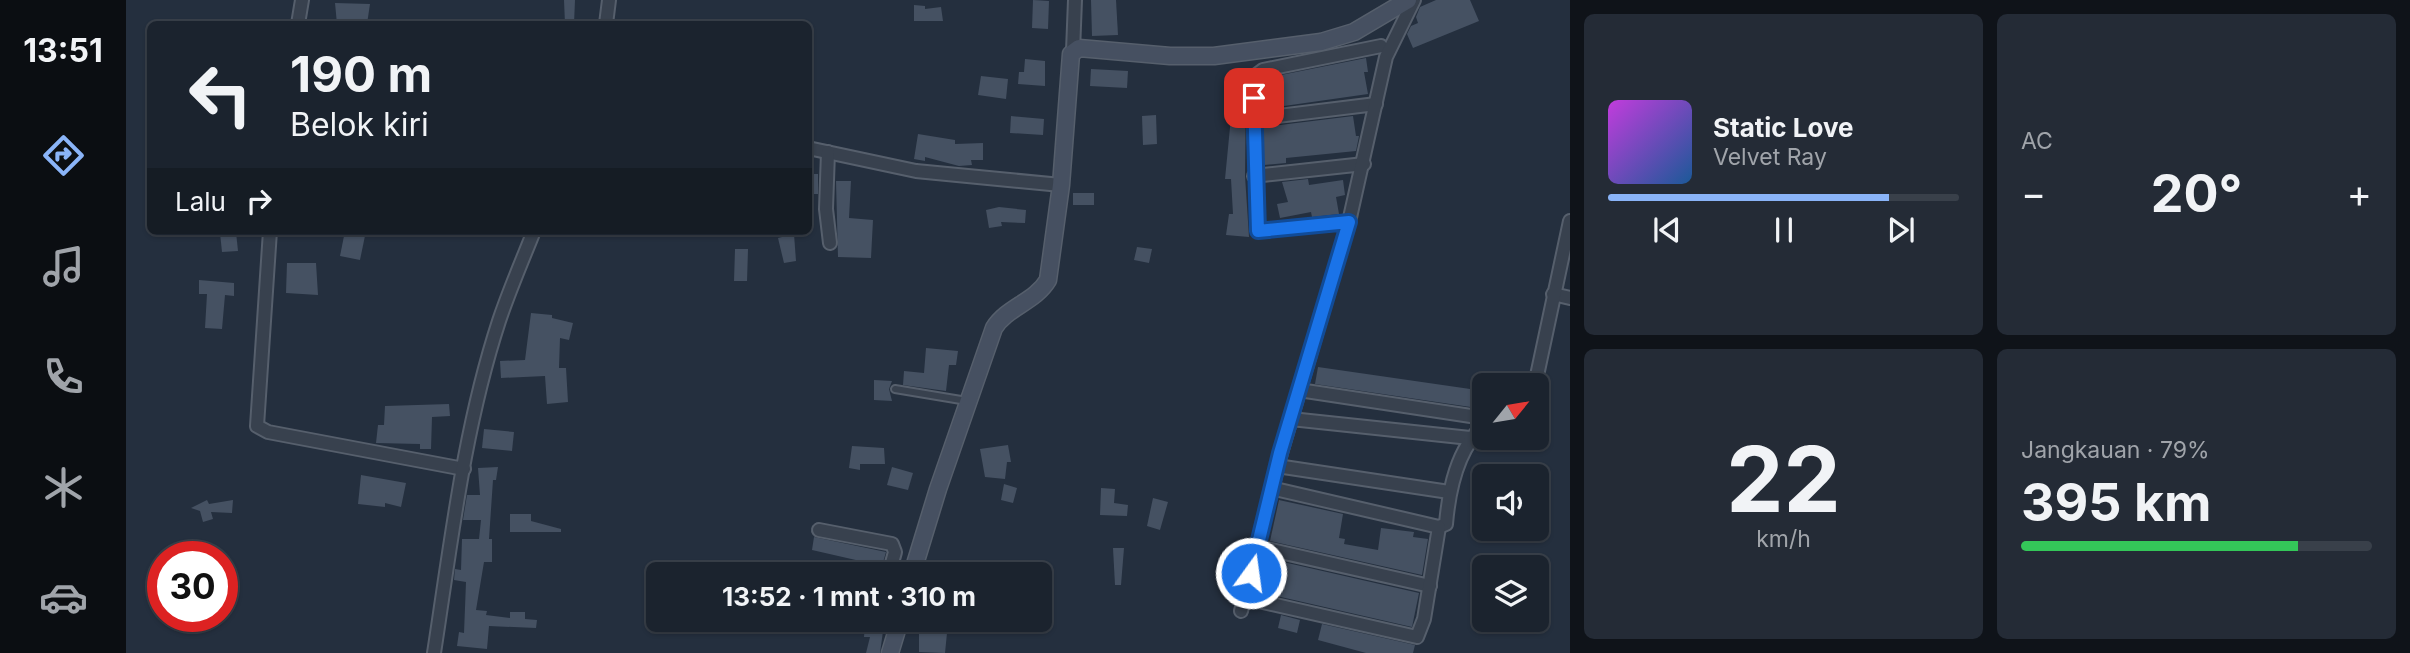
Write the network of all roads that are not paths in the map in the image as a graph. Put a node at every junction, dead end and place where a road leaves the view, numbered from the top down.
1 (302, 0) edge
2 (609, 0) edge
3 (1075, 0) edge
4 (1411, 0) edge
5 (298, 21) edge
6 (606, 21) edge
7 (1368, 24) junction
8 (1073, 51) junction
9 (1384, 51) junction
10 (1376, 104) junction
11 (1254, 119) junction
12 (812, 149) edge
13 (828, 152) junction
14 (1364, 164) junction
15 (1254, 176) junction
16 (1061, 186) junction
17 (1570, 221) edge
18 (1349, 222) junction
19 (270, 235) edge
20 (532, 235) edge
21 (1567, 239) edge
22 (830, 243) dead end
23 (1553, 294) junction
24 (1570, 298) edge
25 (1537, 373) edge
26 (895, 389) dead end
27 (1299, 390) junction
28 (969, 401) junction
29 (1472, 416) edge
30 (1291, 419) junction
31 (1470, 438) joint
32 (1278, 466) junction
33 (464, 469) junction
34 (1271, 488) junction
35 (1449, 492) junction
36 (1439, 527) junction
37 (819, 530) dead end
38 (1258, 547) junction
39 (894, 562) edge
40 (916, 562) edge
41 (1430, 586) junction
42 (1245, 598) junction
43 (1241, 611) dead end
44 (896, 632) edge
45 (434, 653) edge
46 (890, 653) edge

1 - 5 street
2 - 6 street
3 - 8 street
4 - 7 street
4 - 9 street
7 - 8 street
7 - 9 street
8 - 16 street
9 - 10 street
9 - 11 street
10 - 11 street
10 - 14 street
11 - 15 street
12 - 13 street
13 - 16 street
13 - 22 street
14 - 15 street
14 - 18 street
15 - 18 street
16 - 28 street
17 - 21 street
18 - 27 street
19 - 33 street
20 - 33 street
21 - 23 street
23 - 24 street
23 - 25 street
26 - 28 lane
27 - 29 street
27 - 30 street
28 - 40 street
30 - 31 street
30 - 32 street
31 - 35 street
32 - 34 street
32 - 35 street
33 - 45 street
34 - 36 street
34 - 38 street
35 - 36 street
36 - 41 street
37 - 39 street
38 - 41 street
38 - 42 street
41 - 42 street
42 - 43 street
44 - 46 street

